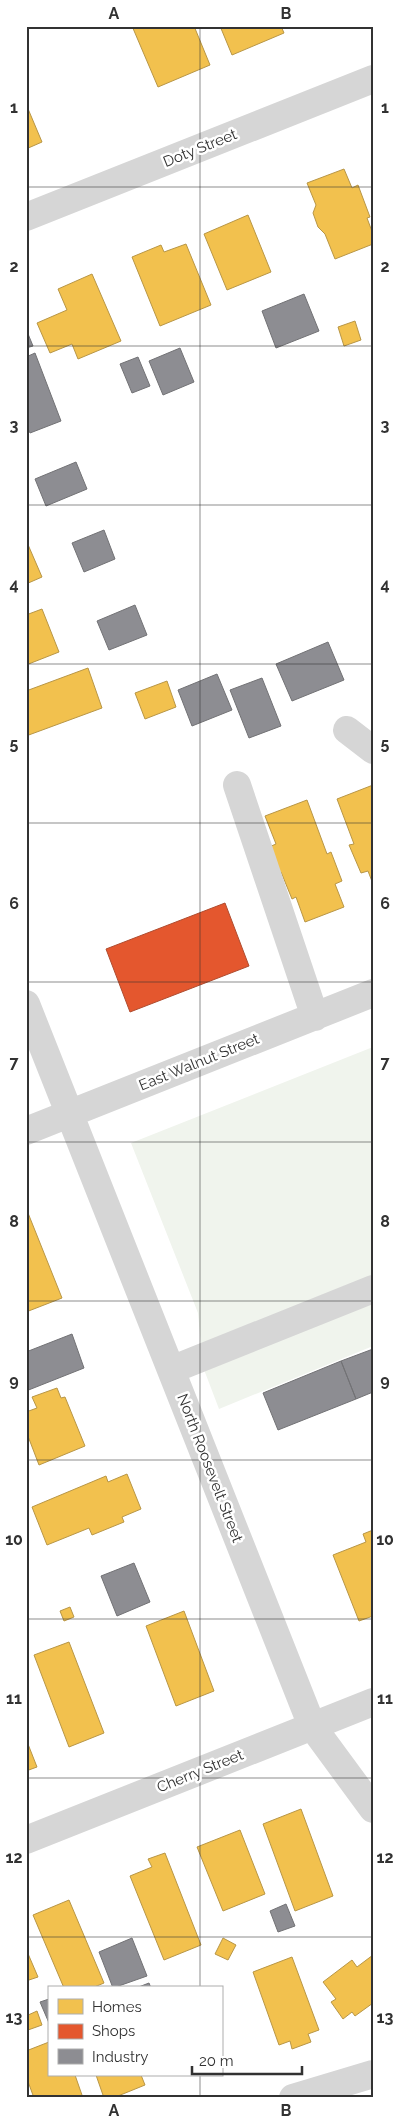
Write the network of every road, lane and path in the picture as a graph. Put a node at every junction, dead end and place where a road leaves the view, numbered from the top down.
1 (373, 79) edge
2 (26, 217) edge
3 (347, 730) dead end
4 (373, 750) edge
5 (237, 785) dead end
6 (373, 994) edge
7 (26, 1004) edge
8 (315, 1017) junction
9 (70, 1114) junction
10 (26, 1131) edge
11 (373, 1289) edge
12 (171, 1370) junction
13 (373, 1702) edge
14 (312, 1726) junction
15 (373, 1809) edge
16 (26, 1840) edge
17 (373, 2074) edge
18 (293, 2098) edge

1 - 2 street, Doty Street
3 - 4 street
5 - 8 street
6 - 8 street, East Walnut Street
7 - 9 street, North Roosevelt Street
8 - 9 street, East Walnut Street
9 - 10 street, East Walnut Street
9 - 12 street, North Roosevelt Street
11 - 12 street
12 - 14 street, North Roosevelt Street
13 - 14 street, Cherry Street
14 - 15 street, North Roosevelt Street
14 - 16 street, Cherry Street
17 - 18 street

